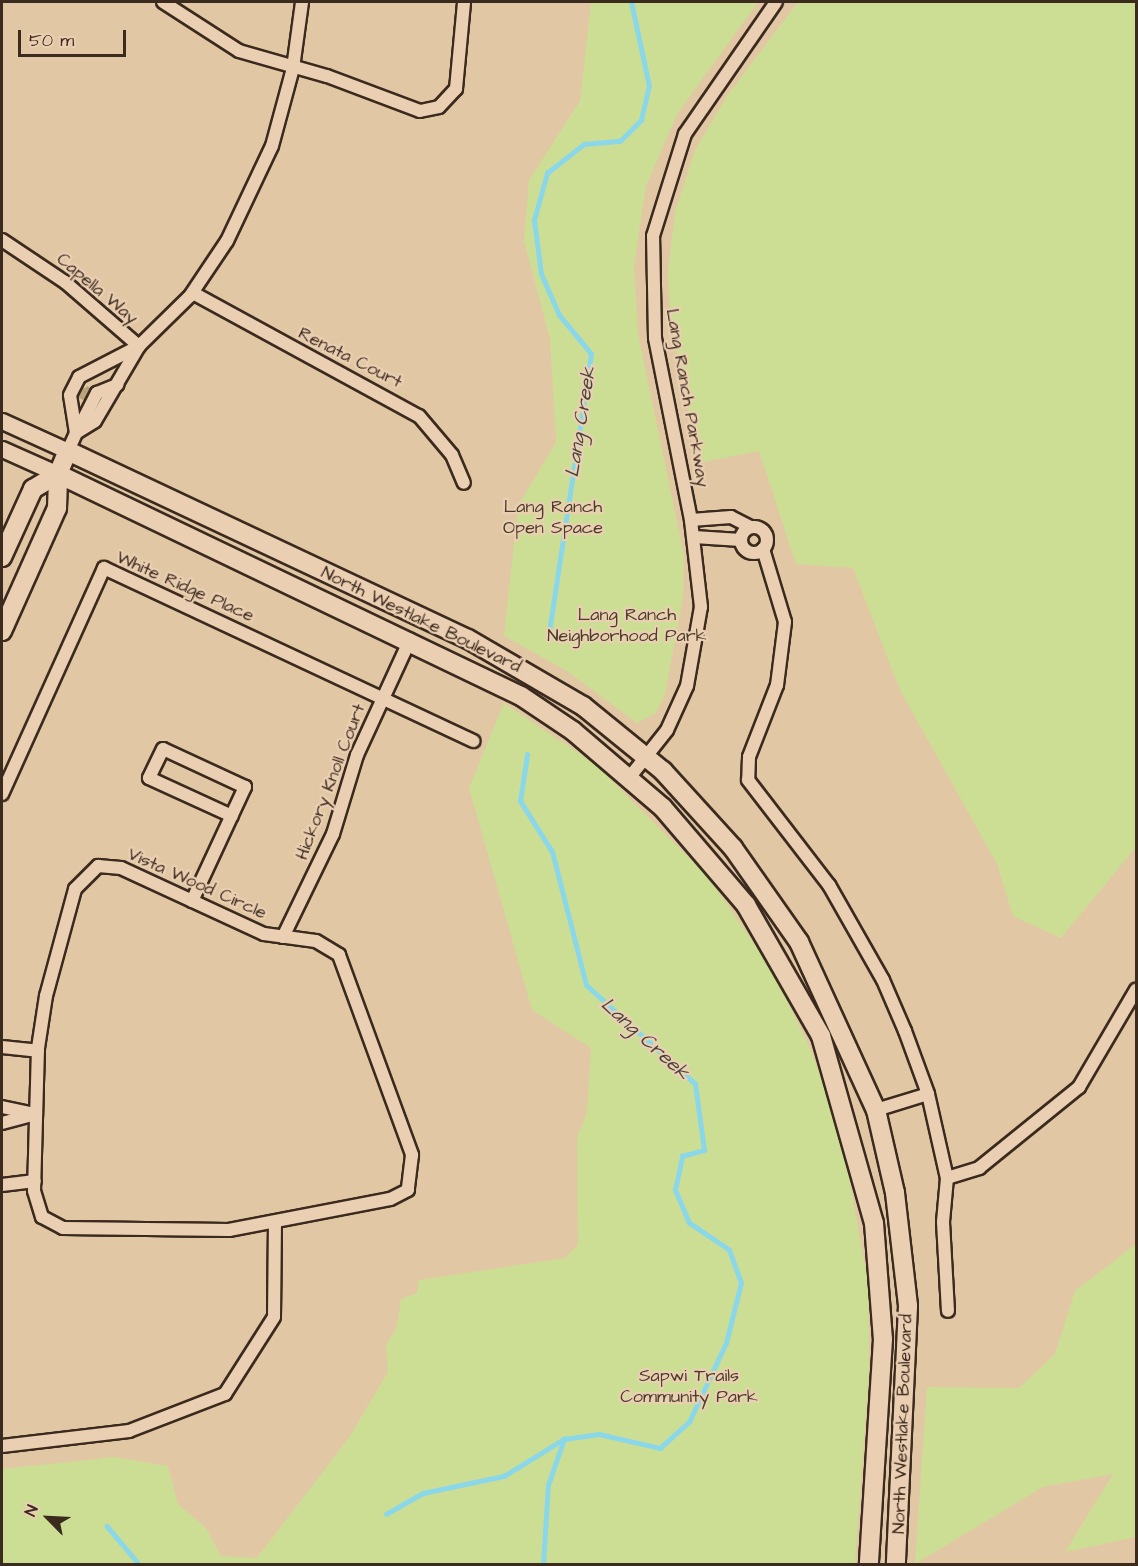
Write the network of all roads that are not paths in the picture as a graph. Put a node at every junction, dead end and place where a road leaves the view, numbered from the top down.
1 (163, 2) edge
2 (302, 2) edge
3 (464, 2) edge
4 (776, 2) edge
5 (293, 68) junction
6 (2, 240) edge
7 (193, 293) junction
8 (139, 346) junction
9 (96, 369) junction
10 (117, 385) junction
11 (2, 421) edge
12 (76, 433) junction
13 (2, 449) edge
14 (68, 451) junction
15 (58, 474) junction
16 (464, 483) dead end
17 (691, 520) junction
18 (751, 527) junction
19 (694, 537) junction
20 (741, 540) junction
21 (763, 549) junction
22 (2, 557) edge
23 (2, 631) edge
24 (410, 640) junction
25 (384, 697) junction
26 (474, 741) dead end
27 (646, 756) junction
28 (628, 778) junction
29 (2, 794) edge
30 (232, 816) junction
31 (192, 901) junction
32 (283, 937) junction
33 (1137, 990) edge
34 (2, 1047) edge
35 (38, 1052) junction
36 (928, 1094) junction
37 (2, 1107) edge
38 (876, 1110) junction
39 (36, 1114) junction
40 (2, 1123) edge
41 (947, 1178) junction
42 (34, 1181) junction
43 (2, 1185) edge
44 (274, 1222) junction
45 (948, 1311) dead end
46 (2, 1446) edge
47 (869, 1564) edge
48 (896, 1564) edge

1 - 5 street
2 - 5 street
3 - 5 street
4 - 17 street, Lang Ranch Parkway
5 - 7 street
6 - 8 street, Capella Way
7 - 8 street
7 - 16 street, Renata Court
8 - 9 street
8 - 10 street
9 - 10 street
9 - 12 street
10 - 12 street
11 - 14 street, North Westlake Boulevard
12 - 14 street
13 - 15 street, North Westlake Boulevard
14 - 15 main road
14 - 27 main road, North Westlake Boulevard
15 - 22 main road
15 - 23 main road
15 - 24 main road, North Westlake Boulevard
17 - 18 street
17 - 19 street, Lang Ranch Parkway
18 - 20 street
18 - 21 street
19 - 20 street
19 - 27 street, Lang Ranch Parkway
20 - 21 street
21 - 36 street
24 - 25 street, Hickory Knoll Court
24 - 28 main road, North Westlake Boulevard
25 - 26 street, White Ridge Place
25 - 29 street, White Ridge Place
25 - 32 street, Hickory Knoll Court
27 - 28 street, Lang Ranch Parkway
27 - 38 main road, North Westlake Boulevard
28 - 47 main road, North Westlake Boulevard
30 - 30 street
30 - 31 street
31 - 32 street, Vista Wood Circle
31 - 35 street, Vista Wood Circle
32 - 44 street, Vista Wood Circle
33 - 41 street
34 - 35 street
35 - 39 street, Vista Wood Circle
36 - 38 street
36 - 41 street
37 - 39 street
38 - 48 main road, North Westlake Boulevard
39 - 40 street
39 - 42 street, Vista Wood Circle
41 - 45 street
42 - 43 street
42 - 44 street, Vista Wood Circle
44 - 46 street

